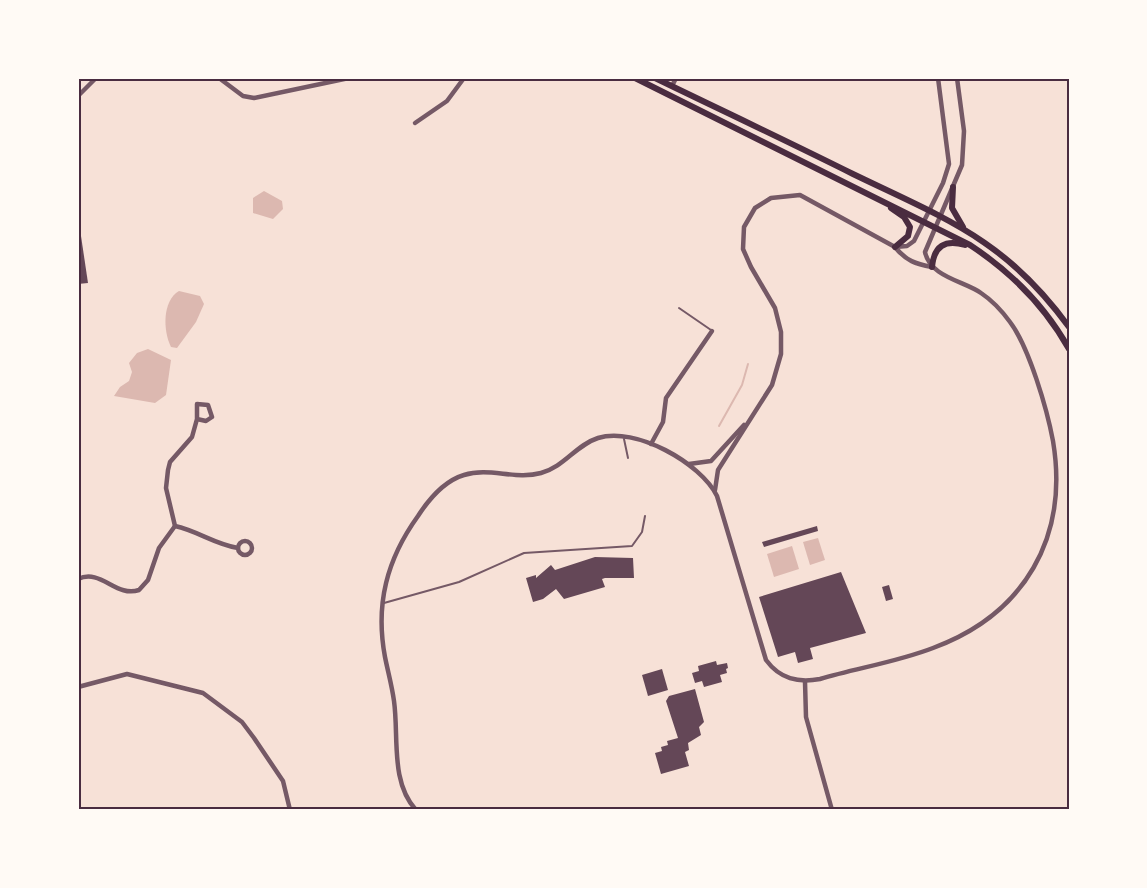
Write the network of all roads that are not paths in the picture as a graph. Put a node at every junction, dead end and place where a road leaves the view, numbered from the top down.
1 (96, 78) edge
2 (219, 78) edge
3 (349, 78) edge
4 (464, 78) edge
5 (635, 78) edge
6 (655, 78) edge
7 (676, 78) edge
8 (830, 78) edge
9 (854, 78) edge
10 (938, 78) edge
11 (957, 78) edge
12 (672, 86) junction
13 (78, 96) edge
14 (415, 123) dead end
15 (954, 187) junction
16 (876, 197) junction
17 (930, 211) junction
18 (941, 216) junction
19 (924, 221) junction
20 (936, 226) junction
21 (963, 227) junction
22 (895, 247) junction
23 (982, 253) junction
24 (932, 267) junction
25 (679, 308) dead end
26 (1069, 327) edge
27 (712, 331) joint
28 (1069, 349) edge
29 (197, 419) dead end
30 (746, 423) junction
31 (623, 436) junction
32 (651, 444) junction
33 (628, 458) dead end
34 (689, 464) junction
35 (717, 496) junction
36 (645, 516) dead end
37 (175, 526) junction
38 (237, 548) dead end
39 (78, 579) edge
40 (381, 604) junction
41 (805, 682) junction
42 (78, 687) edge
43 (290, 810) edge
44 (416, 810) edge
45 (832, 810) edge

1 - 13 street
2 - 3 street
4 - 14 street
5 - 16 main road
6 - 12 main road
7 - 12 street
8 - 9 street
10 - 17 street
11 - 15 street
12 - 17 main road
15 - 18 street
15 - 21 main road
16 - 19 main road
16 - 22 main road
17 - 18 main road
17 - 19 street
18 - 20 street
18 - 21 main road
19 - 20 main road
19 - 22 street
20 - 23 main road
20 - 24 street
21 - 26 main road
22 - 24 street
22 - 30 street
23 - 24 main road
23 - 28 main road
24 - 41 street
25 - 27 lane
27 - 32 street
29 - 37 street
30 - 34 street
30 - 35 street
31 - 32 street
31 - 33 lane
31 - 40 street
32 - 34 street
34 - 35 street
35 - 41 street
36 - 40 lane
37 - 38 street
37 - 39 street
40 - 44 street
41 - 45 street
42 - 43 street

